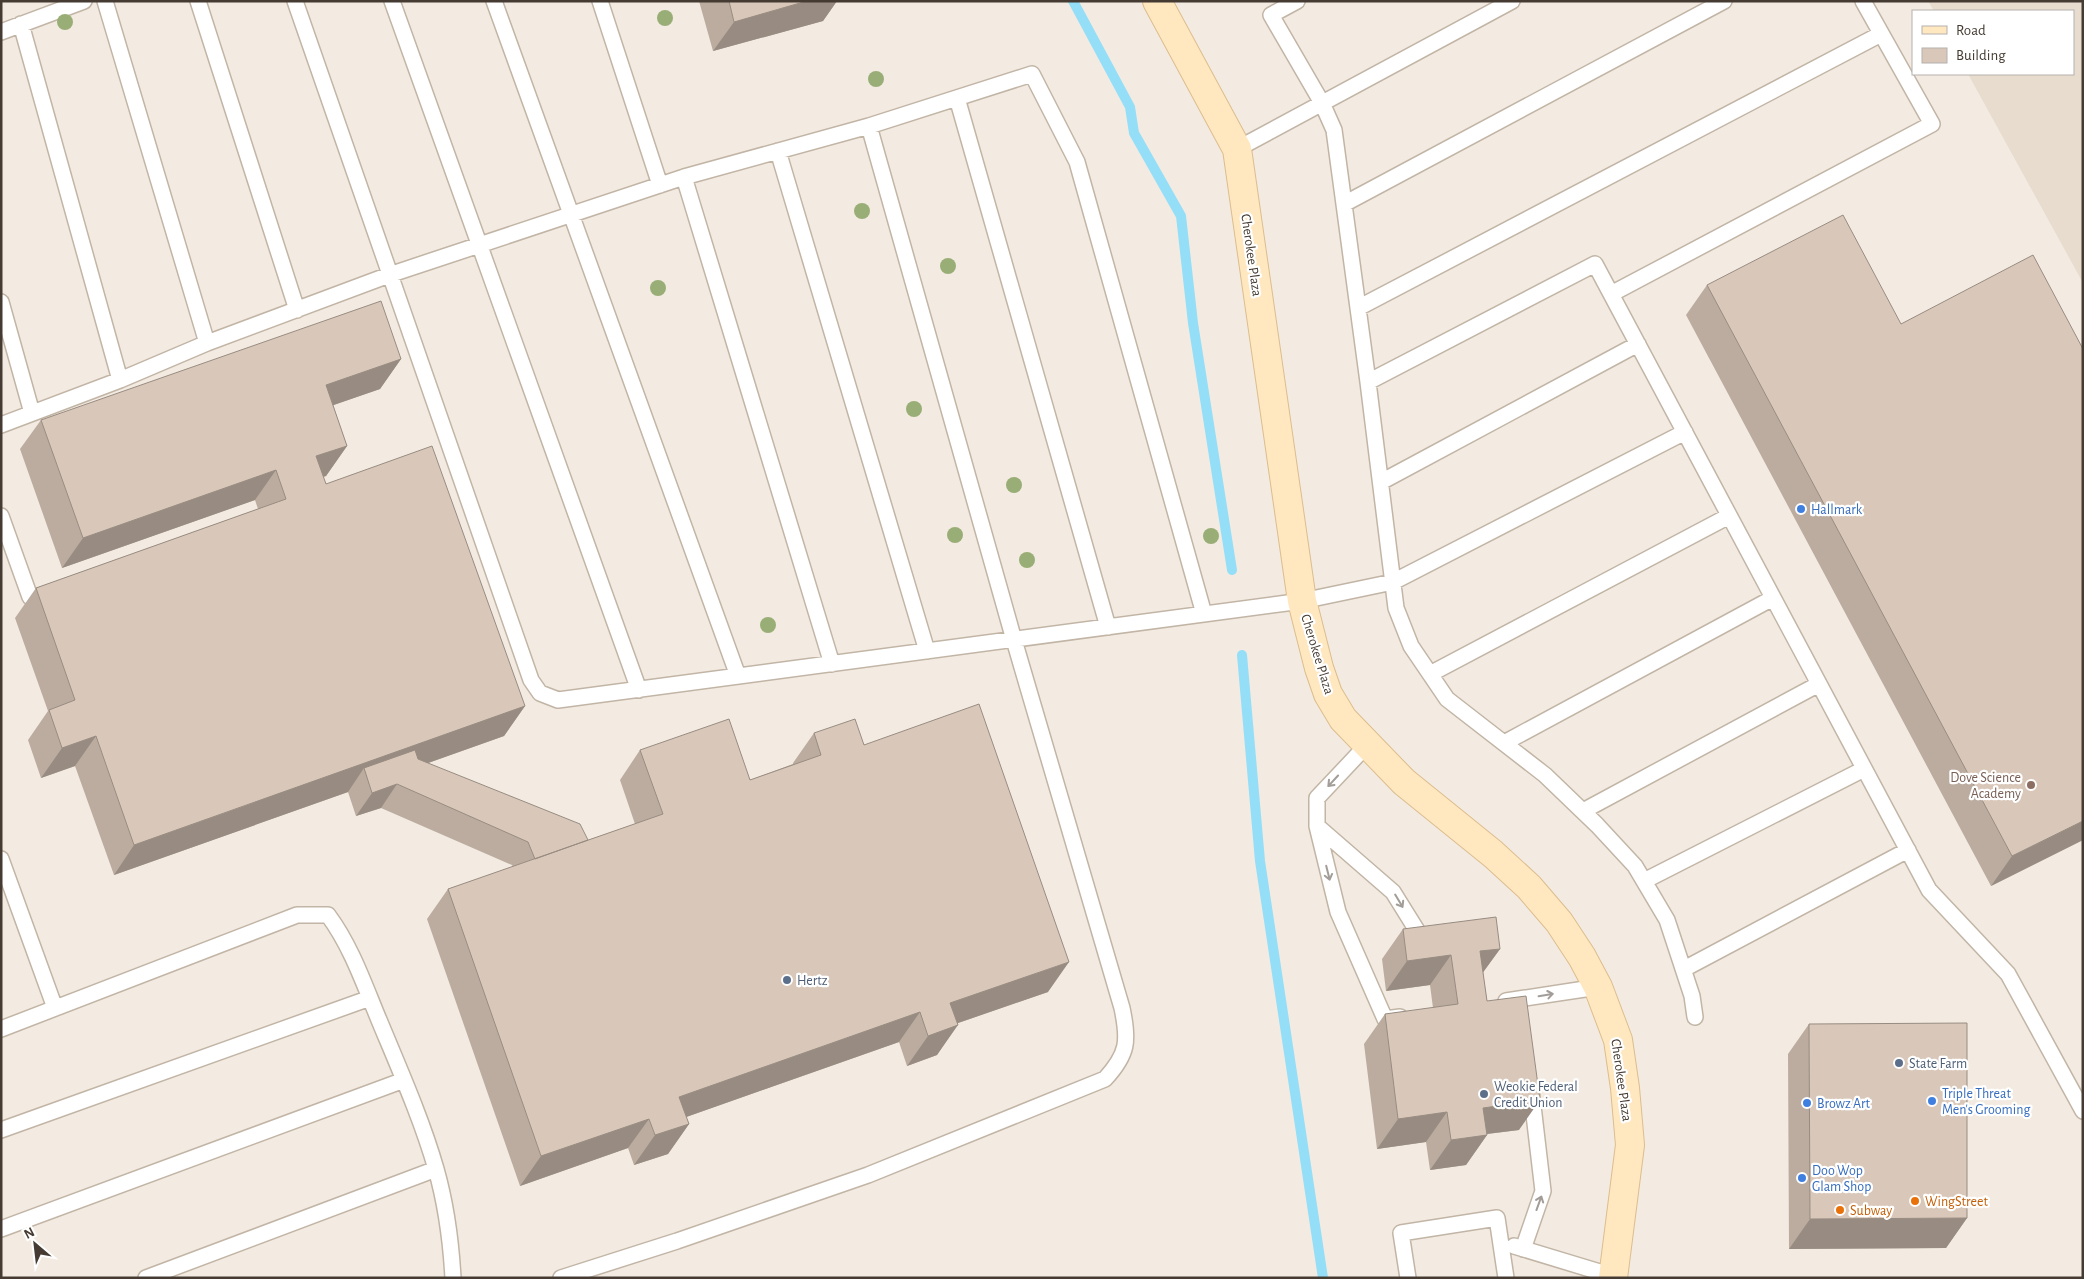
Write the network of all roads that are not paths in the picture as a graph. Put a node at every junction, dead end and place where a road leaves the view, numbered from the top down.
1 (84, 1) edge
2 (105, 1) edge
3 (198, 1) edge
4 (295, 1) edge
5 (392, 1) edge
6 (494, 1) edge
7 (600, 1) edge
8 (1157, 1) edge
9 (1297, 1) edge
10 (1512, 1) edge
11 (1724, 1) edge
12 (1863, 1) edge
13 (21, 24) junction
14 (1, 32) edge
15 (1882, 34) junction
16 (958, 98) junction
17 (1322, 103) junction
18 (869, 126) junction
19 (1237, 149) junction
20 (778, 151) junction
21 (684, 177) junction
22 (660, 185) junction
23 (1344, 204) junction
24 (570, 215) junction
25 (480, 246) junction
26 (389, 276) junction
27 (1611, 294) junction
28 (1, 302) edge
29 (1358, 308) junction
30 (297, 310) junction
31 (207, 343) junction
32 (1638, 344) junction
33 (120, 380) junction
34 (1368, 382) junction
35 (32, 413) junction
36 (1, 425) edge
37 (1685, 432) junction
38 (1381, 482) junction
39 (1, 516) edge
40 (1730, 516) junction
41 (5, 536) edge
42 (1393, 582) junction
43 (30, 597) dead end
44 (1774, 598) junction
45 (1302, 601) junction
46 (1204, 614) junction
47 (1108, 627) junction
48 (1014, 640) junction
49 (927, 651) junction
50 (832, 664) junction
51 (1430, 674) junction
52 (738, 676) junction
53 (1819, 684) junction
54 (639, 690) junction
55 (1504, 744) junction
56 (1366, 746) junction
57 (1864, 769) junction
58 (1583, 811) junction
59 (1317, 826) junction
60 (1908, 850) junction
61 (1, 859) edge
62 (1644, 881) junction
63 (1430, 953) edge
64 (1684, 969) junction
65 (1598, 987) junction
66 (370, 998) junction
67 (1519, 999) junction
68 (1491, 1003) edge
69 (55, 1008) junction
70 (1414, 1015) edge
71 (1695, 1017) dead end
72 (1522, 1018) edge
73 (1, 1029) edge
74 (1529, 1076) edge
75 (404, 1080) junction
76 (2083, 1111) edge
77 (1, 1130) edge
78 (436, 1169) junction
79 (1, 1229) edge
80 (1500, 1242) junction
81 (1522, 1249) junction
82 (1613, 1277) edge
83 (146, 1278) edge
84 (453, 1278) edge
85 (561, 1278) edge
86 (1408, 1278) edge
87 (1506, 1278) edge

1 - 13 lane
2 - 31 lane
3 - 30 lane
4 - 26 lane
5 - 25 lane
6 - 24 lane
7 - 22 lane
8 - 19 street, Cherokee Plaza
9 - 17 lane
10 - 17 lane
11 - 23 lane
12 - 15 lane
13 - 14 lane
13 - 33 lane
15 - 27 lane
15 - 29 lane
16 - 18 lane
16 - 46 lane
16 - 47 lane
17 - 19 lane
17 - 23 lane
18 - 20 lane
18 - 48 lane
19 - 45 street, Cherokee Plaza
20 - 21 lane
20 - 49 lane
21 - 22 lane
21 - 50 lane
22 - 24 lane
23 - 29 lane
24 - 25 lane
24 - 52 lane
25 - 26 lane
25 - 54 lane
26 - 30 lane
26 - 54 lane
27 - 32 lane
27 - 34 lane
28 - 35 lane
29 - 34 lane
30 - 31 lane
31 - 33 lane
32 - 37 lane
32 - 38 lane
33 - 35 lane
34 - 38 lane
35 - 36 lane
37 - 40 lane
37 - 42 lane
38 - 42 lane
39 - 41 lane
40 - 44 lane
40 - 51 lane
41 - 43 lane
42 - 45 lane
42 - 51 lane
44 - 53 lane
44 - 55 lane
45 - 46 lane
45 - 56 street, Cherokee Plaza
46 - 47 lane
47 - 48 lane
48 - 49 lane
48 - 85 lane
49 - 50 lane
50 - 52 lane
51 - 55 lane
52 - 54 lane
53 - 57 lane
53 - 58 lane
55 - 58 lane
56 -> 59 lane
56 - 65 street, Cherokee Plaza
57 - 60 lane
57 - 62 lane
58 - 62 lane
59 -> 63 lane
59 -> 70 lane
60 - 64 lane
60 - 76 lane
61 - 69 lane
62 - 64 lane
64 - 71 lane
67 -> 65 lane
65 - 82 street, Cherokee Plaza
66 - 69 lane
66 - 75 lane
66 - 77 lane
67 - 68 lane
67 - 72 lane
69 - 73 lane
81 -> 74 lane
75 - 78 lane
75 - 79 lane
78 - 83 lane
78 - 84 lane
80 - 81 lane
80 - 86 lane
80 - 87 lane
81 - 82 lane

